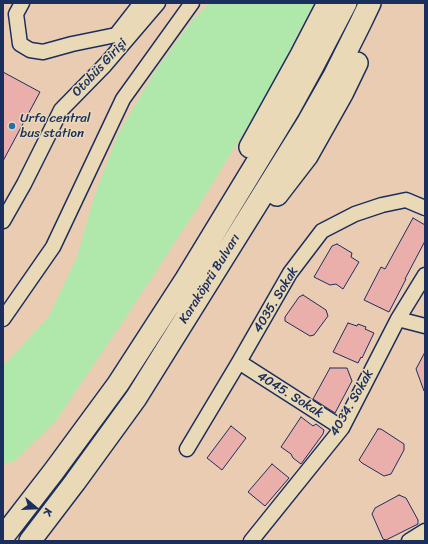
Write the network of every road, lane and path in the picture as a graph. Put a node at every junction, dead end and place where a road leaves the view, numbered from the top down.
1 (22, 3) edge
2 (141, 3) edge
3 (192, 3) edge
4 (328, 3) edge
5 (346, 3) edge
6 (370, 3) edge
7 (386, 3) edge
8 (155, 4) edge
9 (425, 208) edge
10 (3, 221) edge
11 (425, 275) edge
12 (186, 279) junction
13 (202, 292) junction
14 (3, 319) edge
15 (398, 319) junction
16 (425, 326) edge
17 (238, 362) junction
18 (342, 428) junction
19 (187, 448) dead end
20 (425, 531) edge
21 (3, 537) edge
22 (30, 541) edge
23 (251, 541) edge
24 (409, 541) edge

1 - 2 street
3 - 14 street
4 - 12 highway
5 - 12 highway, Karaköprü Bulvarı
6 - 13 highway, Karaköprü Bulvarı
7 - 13 highway
8 - 10 street, Otobüs Girişi
9 - 17 street, 4035. Sokak
11 - 15 street, 4034. Sokak
12 - 21 highway, Karaköprü Bulvarı
13 - 22 highway, Karaköprü Bulvarı
15 - 16 street
15 - 18 street, 4034. Sokak
17 - 18 street, 4045. Sokak
17 - 19 street, 4035. Sokak
18 - 23 street, 4034. Sokak
20 - 24 street

